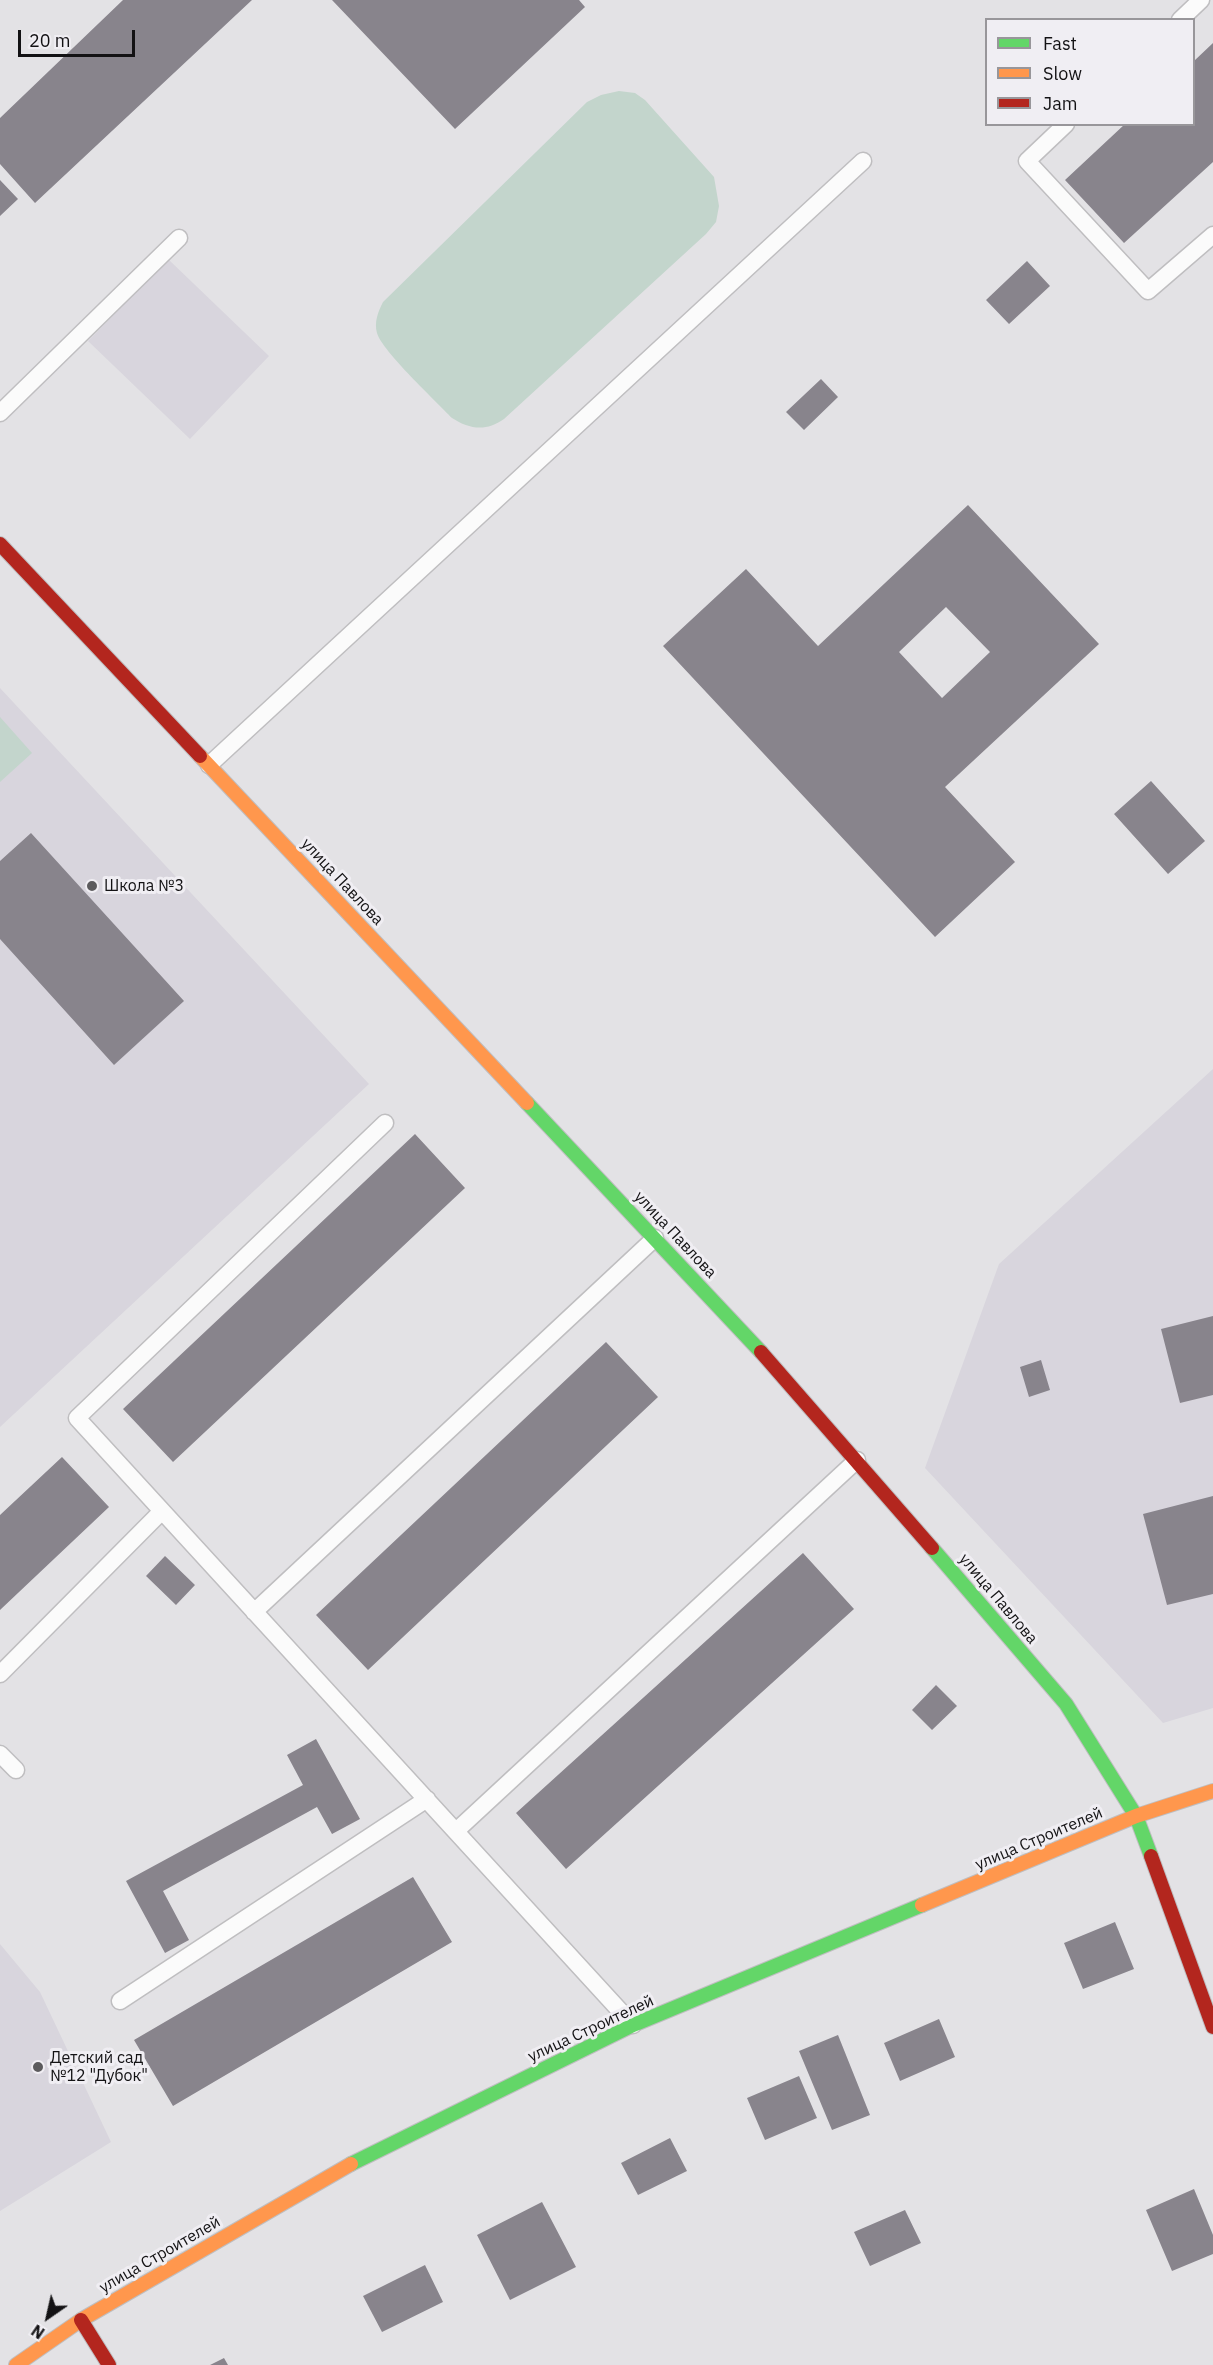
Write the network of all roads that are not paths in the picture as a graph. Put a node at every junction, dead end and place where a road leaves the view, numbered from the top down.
1 (1201, 0) edge
2 (1182, 18) edge
3 (1064, 126) edge
4 (863, 161) dead end
5 (179, 238) dead end
6 (1210, 244) edge
7 (0, 413) edge
8 (0, 544) edge
9 (209, 765) junction
10 (385, 1123) dead end
11 (656, 1238) junction
12 (857, 1460) junction
13 (162, 1511) junction
14 (255, 1612) junction
15 (0, 1674) edge
16 (0, 1754) edge
17 (16, 1770) dead end
18 (1213, 1791) edge
19 (427, 1799) junction
20 (1136, 1816) junction
21 (456, 1831) junction
22 (120, 2001) dead end
23 (633, 2025) junction
24 (1213, 2027) edge
25 (81, 2320) junction
26 (16, 2365) edge
27 (109, 2365) edge

1 - 2 lane
3 - 6 lane
4 - 9 lane
5 - 7 lane
8 - 9 street, улица Павлова
9 - 11 street, улица Павлова
10 - 13 lane
11 - 12 street, улица Павлова
11 - 14 lane
12 - 20 street, улица Павлова
12 - 21 lane
13 - 14 lane
13 - 15 lane
14 - 19 lane
16 - 17 lane
18 - 20 street, улица Строителей
19 - 21 lane
19 - 22 lane
20 - 23 street, улица Строителей
20 - 24 street, улица Павлова
21 - 23 lane
23 - 25 street, улица Строителей
25 - 26 street, улица Строителей
25 - 27 street

